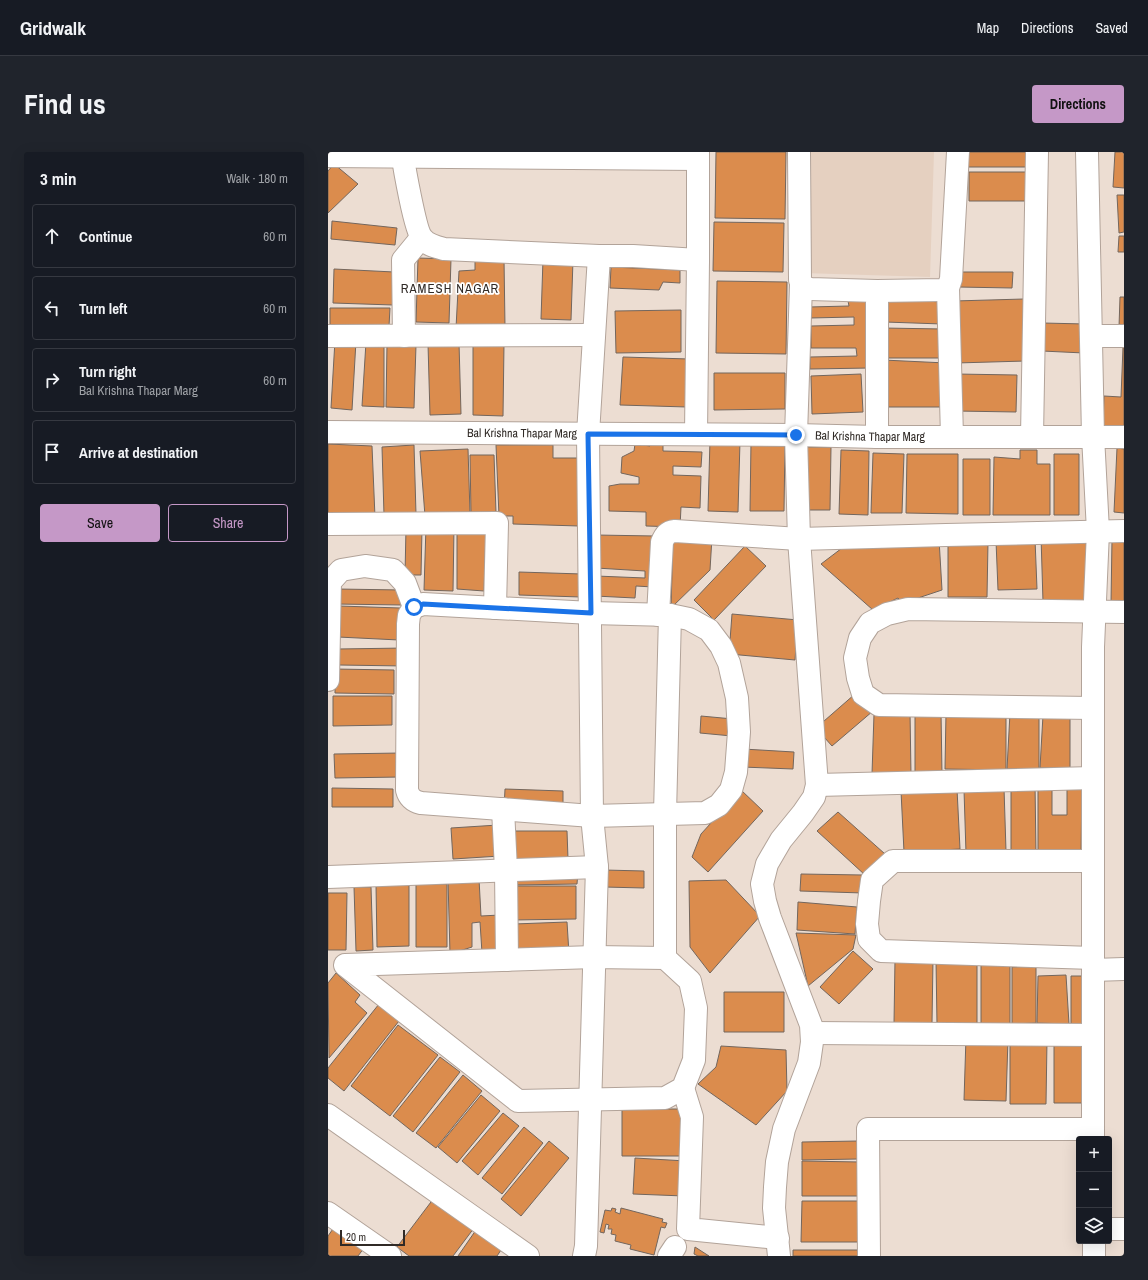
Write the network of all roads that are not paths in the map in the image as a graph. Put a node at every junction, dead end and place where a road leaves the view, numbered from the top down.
1 (799, 152) edge
2 (958, 152) edge
3 (1037, 152) edge
4 (1087, 152) edge
5 (402, 154) edge
6 (606, 155) edge
7 (328, 156) edge
8 (698, 156) edge
9 (421, 238) junction
10 (599, 256) junction
11 (698, 260) junction
12 (801, 284) junction
13 (948, 288) junction
14 (877, 291) junction
15 (594, 335) junction
16 (328, 336) edge
17 (404, 336) junction
18 (1091, 336) junction
19 (1124, 336) edge
20 (328, 432) edge
21 (588, 434) junction
22 (696, 434) junction
23 (796, 435) junction
24 (1032, 436) junction
25 (1093, 436) junction
26 (878, 437) junction
27 (952, 437) junction
28 (1124, 437) edge
29 (328, 524) edge
30 (1098, 531) junction
31 (1124, 531) edge
32 (799, 539) junction
33 (414, 607) junction
34 (495, 608) junction
35 (1095, 612) junction
36 (1124, 612) edge
37 (591, 613) junction
38 (664, 615) junction
39 (328, 680) edge
40 (1093, 708) junction
41 (1093, 778) junction
42 (817, 785) junction
43 (503, 809) junction
44 (665, 814) junction
45 (592, 816) junction
46 (1093, 861) junction
47 (596, 867) junction
48 (506, 870) junction
49 (328, 877) edge
50 (594, 957) junction
51 (664, 958) junction
52 (507, 960) junction
53 (1093, 964) junction
54 (1124, 969) edge
55 (812, 1033) junction
56 (1093, 1035) junction
57 (683, 1088) junction
58 (590, 1099) junction
59 (328, 1115) edge
60 (1093, 1134) edge
61 (328, 1213) edge
62 (1112, 1229) edge
63 (1124, 1229) edge
64 (1094, 1244) edge
65 (778, 1247) edge
66 (390, 1256) edge
67 (528, 1256) edge
68 (584, 1256) edge
69 (869, 1256) edge
70 (1094, 1256) edge

1 - 12 street
2 - 13 street
3 - 24 street
4 - 18 street
5 - 6 street
5 - 7 street
5 - 9 street
6 - 8 street
8 - 11 street
9 - 10 street
9 - 17 street
10 - 11 street
10 - 15 street
11 - 22 street
12 - 14 street
12 - 23 street
13 - 14 street
13 - 27 street
14 - 26 street
15 - 17 street
15 - 21 street
16 - 17 street
18 - 19 street
18 - 25 street
20 - 21 street, Bal Krishna Thapar Marg
21 - 22 street, Bal Krishna Thapar Marg
21 - 37 street
22 - 23 street, Bal Krishna Thapar Marg
23 - 26 street, Bal Krishna Thapar Marg
23 - 32 street
24 - 25 street, Bal Krishna Thapar Marg
24 - 27 street, Bal Krishna Thapar Marg
25 - 28 street, Bal Krishna Thapar Marg
25 - 30 street
26 - 27 street, Bal Krishna Thapar Marg
29 - 34 street
30 - 31 street
30 - 32 street
30 - 35 street
32 - 38 street
32 - 42 street
33 - 34 street
33 - 39 street
33 - 43 street
34 - 37 street
35 - 36 street
35 - 40 street
35 - 40 street
37 - 38 street
37 - 45 street
38 - 44 street
38 - 44 street
40 - 41 street
41 - 42 street
41 - 46 street
42 - 55 street
43 - 45 street
43 - 48 street
44 - 45 street
44 - 51 street
45 - 47 street
46 - 53 street
46 - 53 street
47 - 48 street
47 - 50 street
48 - 49 street
48 - 52 street
50 - 51 street
50 - 52 street
50 - 58 street
51 - 57 street
52 - 58 street
53 - 54 street
53 - 56 street
55 - 56 street
55 - 65 street
56 - 60 street
57 - 58 street
57 - 65 street
58 - 68 street
59 - 67 street
60 - 69 street
61 - 66 street
62 - 63 street
64 - 70 street

